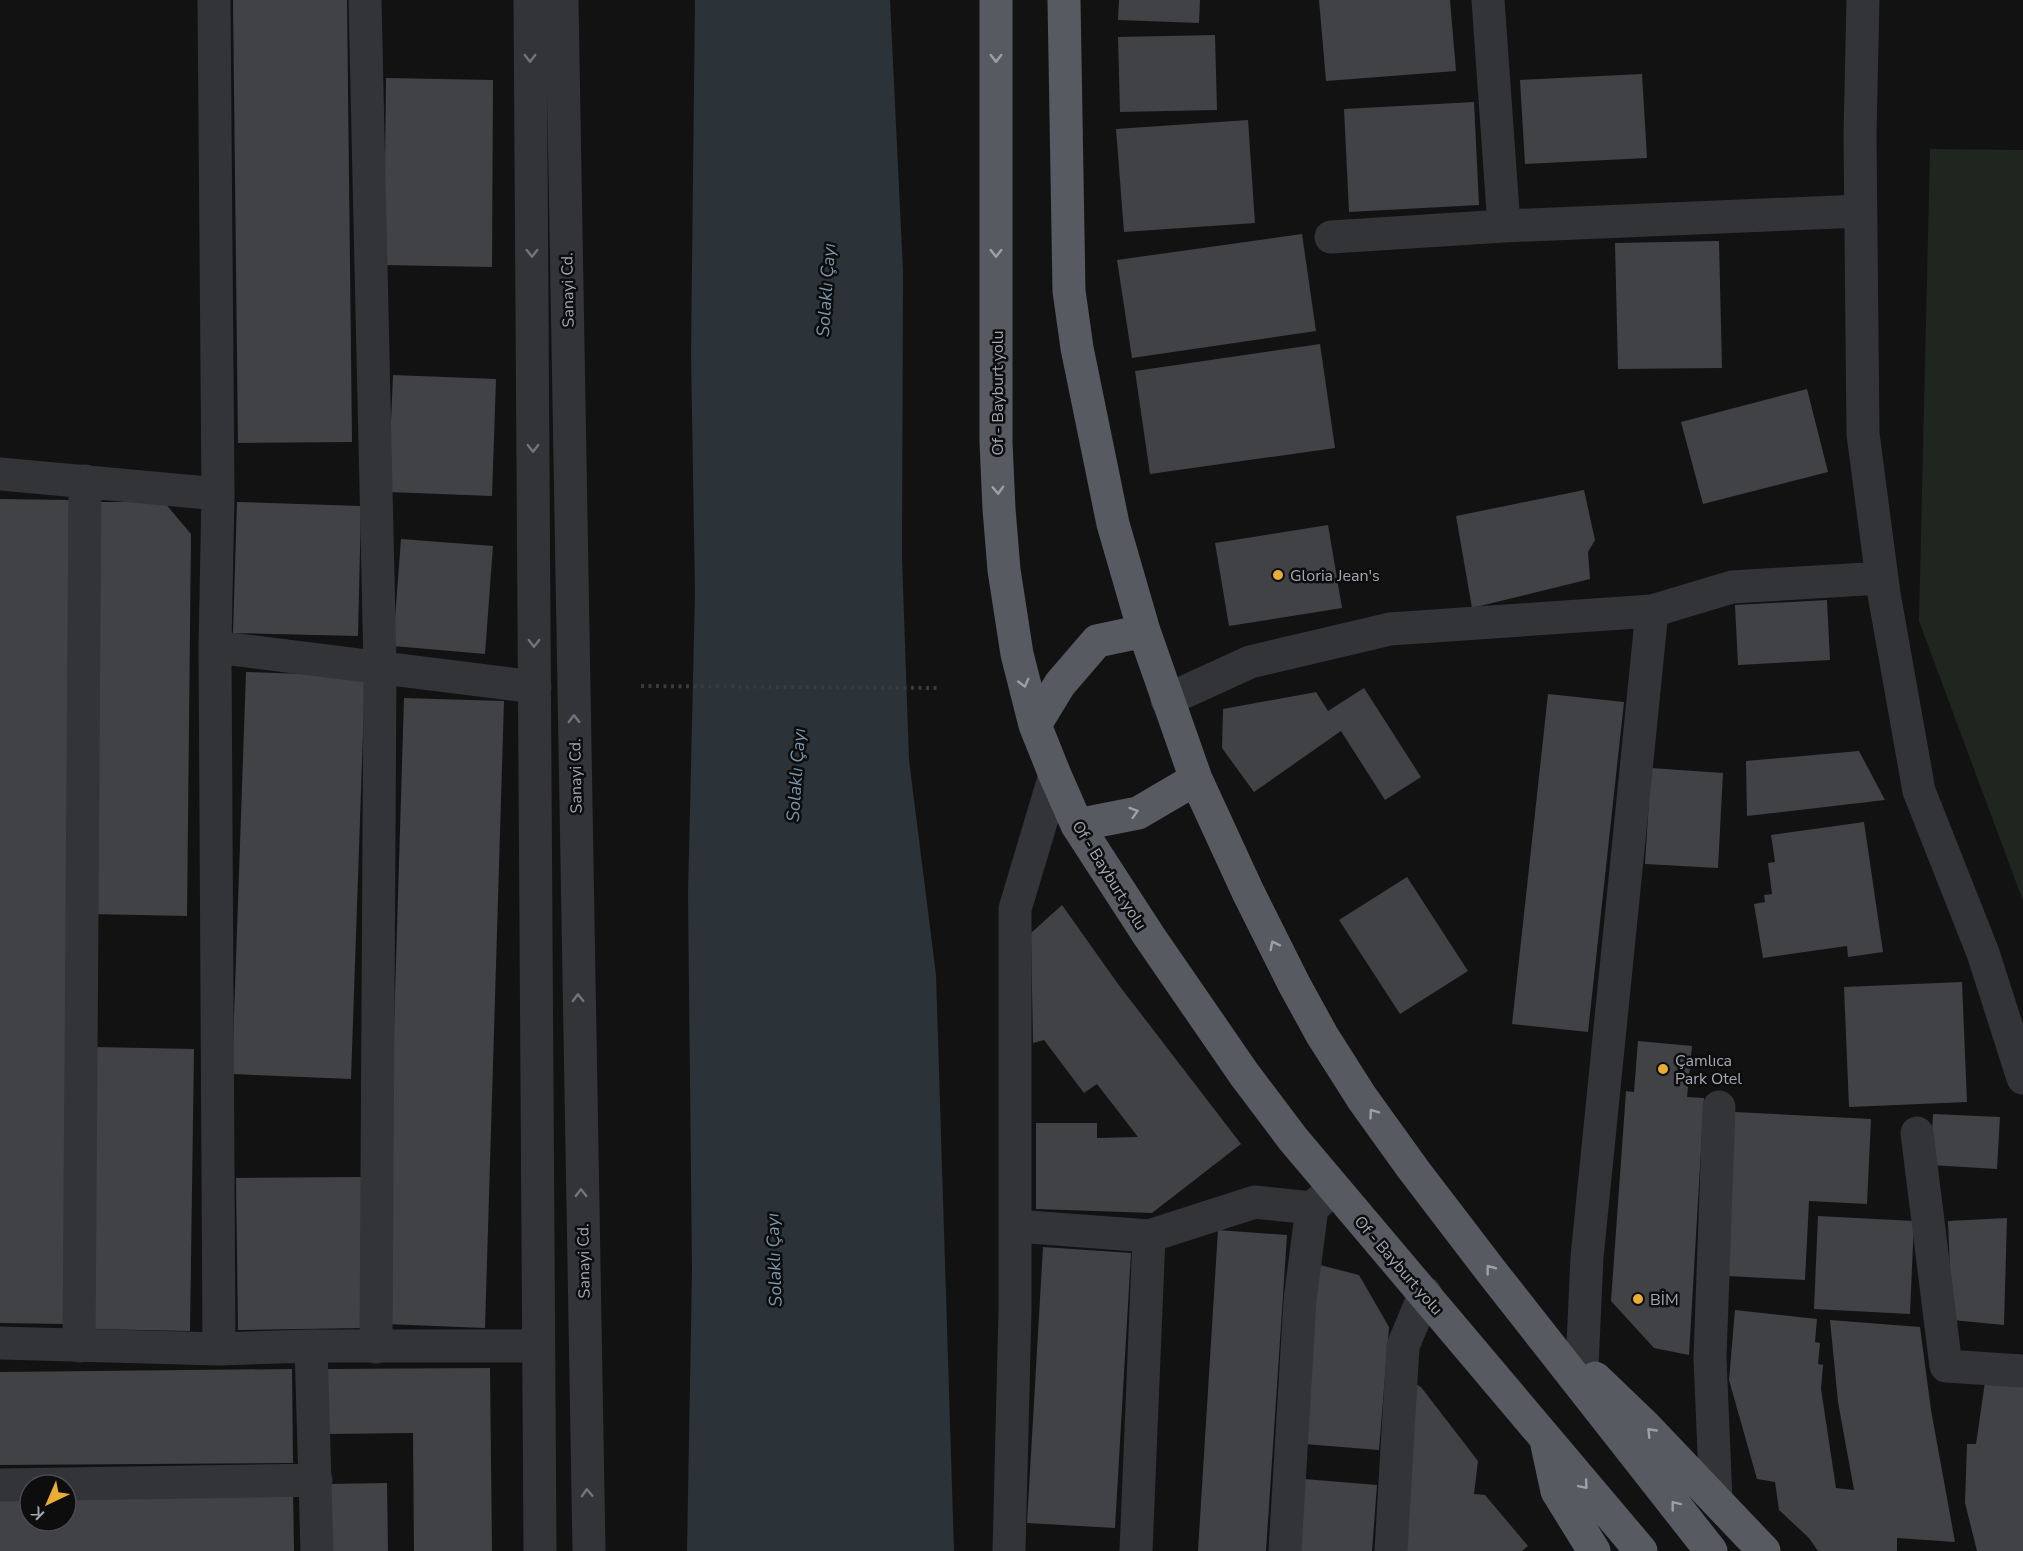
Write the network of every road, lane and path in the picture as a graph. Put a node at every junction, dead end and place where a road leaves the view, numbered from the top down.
1 (214, 0) edge
2 (365, 0) edge
3 (530, 0) edge
4 (562, 0) edge
5 (996, 0) edge
6 (1064, 0) edge
7 (1488, 0) edge
8 (1863, 0) edge
9 (1860, 211) junction
10 (1504, 226) junction
11 (1331, 237) dead end
12 (0, 474) edge
13 (85, 481) junction
14 (218, 494) junction
15 (1882, 578) junction
16 (1652, 612) junction
17 (1144, 631) junction
18 (216, 647) junction
19 (381, 666) junction
20 (641, 686) dead end
21 (535, 687) junction
22 (940, 688) dead end
23 (1167, 700) junction
24 (1035, 725) junction
25 (1055, 775) junction
26 (1196, 779) junction
27 (1077, 825) junction
28 (2023, 1078) edge
29 (1719, 1107) dead end
30 (1917, 1133) dead end
31 (1323, 1198) junction
32 (1015, 1226) junction
33 (1149, 1236) junction
34 (1425, 1293) junction
35 (1514, 1300) junction
36 (0, 1343) edge
37 (79, 1346) junction
38 (311, 1346) junction
39 (538, 1346) junction
40 (375, 1347) junction
41 (219, 1349) junction
42 (1582, 1366) junction
43 (2023, 1371) edge
44 (1546, 1440) junction
45 (316, 1480) junction
46 (0, 1485) edge
47 (1716, 1500) junction
48 (317, 1551) edge
49 (540, 1551) edge
50 (589, 1551) edge
51 (1009, 1551) edge
52 (1136, 1551) edge
53 (1285, 1551) edge
54 (1391, 1551) edge
55 (1594, 1551) edge
56 (1641, 1551) edge
57 (1712, 1551) edge
58 (1764, 1551) edge

1 - 14 street
2 - 19 street
3 -> 21 street
50 -> 4 street, Sanayi Cd.
5 -> 24 highway, Of - Bayburt yolu
6 - 17 highway
7 - 10 street
8 - 9 street
9 - 10 street
9 - 15 street
10 - 11 street
12 - 13 street
13 - 14 street
13 - 37 street
14 - 18 street
15 - 16 street
15 - 28 street
16 - 23 street
16 - 42 street
17 - 23 highway
17 - 24 highway
18 - 19 street
18 - 41 street
19 - 21 street
19 - 40 street
20 - 22 path
21 - 39 street
23 - 26 highway
24 - 25 highway, Of - Bayburt yolu
25 - 27 highway, Of - Bayburt yolu
25 - 32 street
27 -> 26 highway
35 -> 26 highway
27 - 31 highway, Of - Bayburt yolu
29 - 47 street
30 - 43 street
31 - 33 street
31 - 34 highway, Of - Bayburt yolu
31 - 53 street
32 - 33 street
32 - 51 street
33 - 52 street
34 - 44 highway, Of - Bayburt yolu
34 - 54 street
35 - 42 highway
57 -> 35 highway
36 - 37 street
37 - 41 street
38 - 40 street
38 - 41 street
38 - 45 street
39 - 40 street
39 - 49 street
47 -> 42 highway
44 - 55 highway
44 -> 56 highway, Of - Bayburt yolu
45 - 46 street
45 - 48 street
47 - 58 highway

